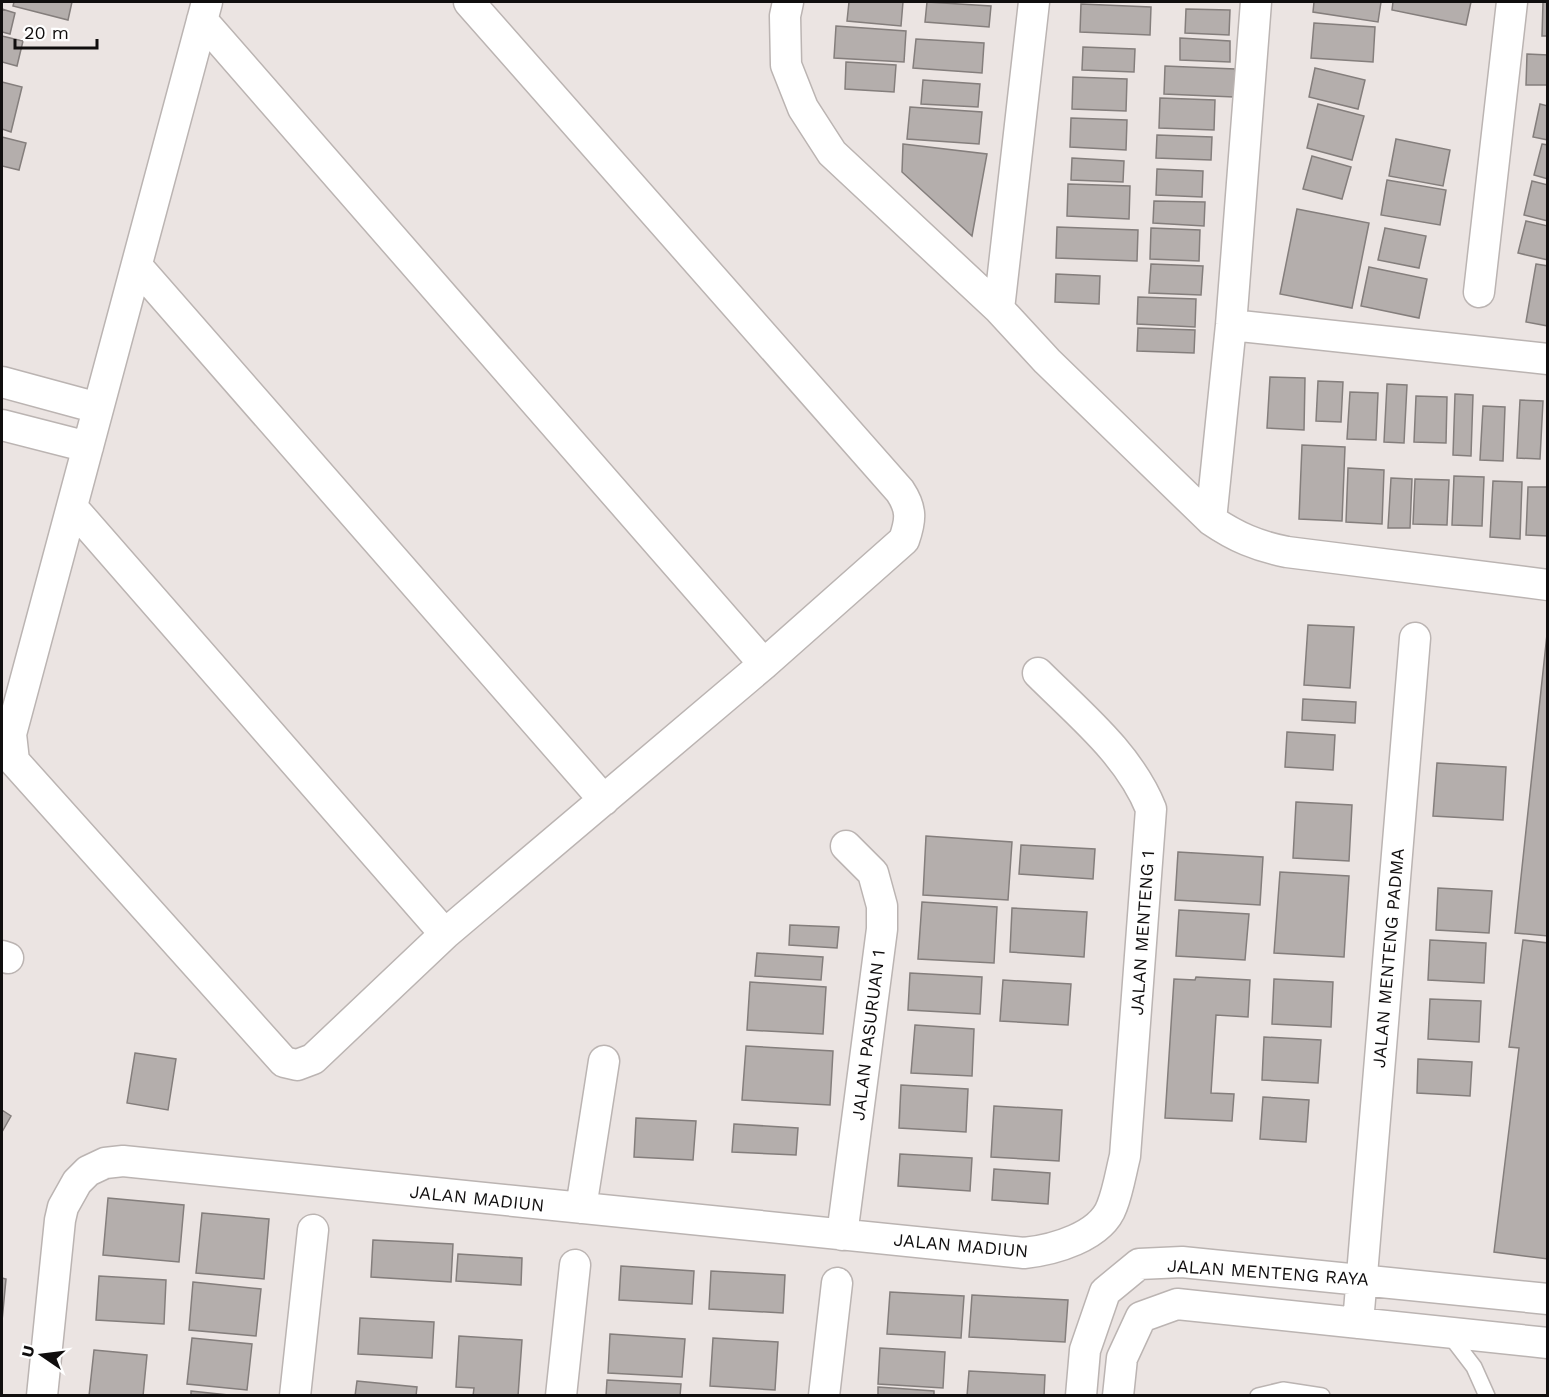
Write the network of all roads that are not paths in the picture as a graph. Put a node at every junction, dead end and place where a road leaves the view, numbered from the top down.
1 (469, 2) edge
2 (788, 2) edge
3 (1035, 2) edge
4 (1256, 2) edge
5 (1512, 2) edge
6 (205, 11) edge
7 (136, 267) junction
8 (1479, 292) dead end
9 (999, 309) junction
10 (1231, 325) junction
11 (1548, 359) edge
12 (2, 382) edge
13 (99, 408) junction
14 (2, 425) edge
15 (88, 447) junction
16 (72, 507) junction
17 (1211, 520) junction
18 (1548, 585) edge
19 (1415, 638) dead end
20 (764, 664) junction
21 (1038, 674) dead end
22 (604, 800) junction
23 (846, 846) dead end
24 (445, 934) junction
25 (603, 1061) dead end
26 (581, 1208) junction
27 (1096, 1226) joint
28 (313, 1230) dead end
29 (842, 1235) junction
30 (575, 1265) dead end
31 (1361, 1278) junction
32 (837, 1283) dead end
33 (1548, 1299) edge
34 (1358, 1323) junction
35 (1448, 1333) junction
36 (1548, 1343) edge
37 (42, 1395) edge
38 (295, 1395) edge
39 (561, 1395) edge
40 (824, 1395) edge
41 (1081, 1395) edge
42 (1119, 1395) edge
43 (1258, 1395) edge
44 (1322, 1395) edge
45 (1487, 1395) edge

1 - 20 street
2 - 9 street
3 - 9 street
4 - 10 street
5 - 8 street
6 - 7 street
6 - 20 street
7 - 13 street
7 - 22 street
9 - 17 street
10 - 11 street
10 - 17 street
12 - 13 street
13 - 15 street
14 - 15 street
15 - 16 street
16 - 24 street
16 - 24 street
17 - 18 street
19 - 31 street, JALAN MENTENG PADMA
20 - 22 street
21 - 27 street, JALAN MENTENG 1
22 - 24 street
23 - 29 street, JALAN PASURUAN 1
25 - 26 street
26 - 29 street, JALAN MADIUN
26 - 37 street, JALAN MADIUN
27 - 29 street, JALAN MADIUN
28 - 38 street
30 - 39 street
31 - 33 street, JALAN MENTENG RAYA
31 - 34 street, JALAN MENTENG PADMA
31 - 41 street, JALAN MENTENG RAYA
32 - 40 street
34 - 35 street
34 - 42 street
35 - 36 street
35 - 45 lane
43 - 44 lane

